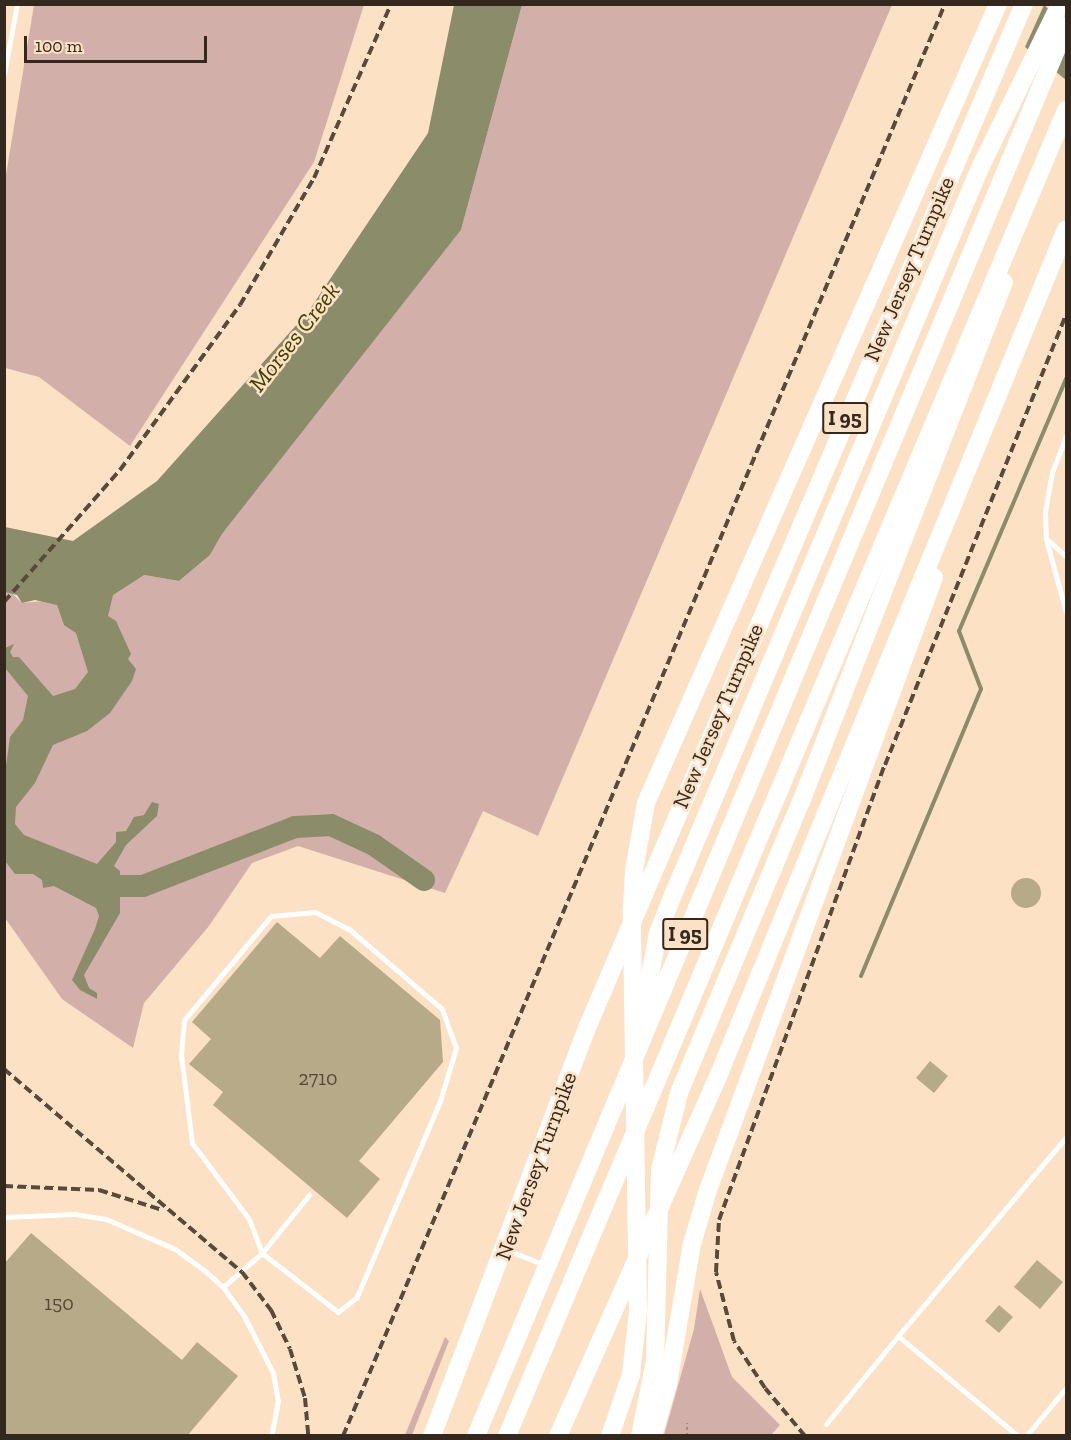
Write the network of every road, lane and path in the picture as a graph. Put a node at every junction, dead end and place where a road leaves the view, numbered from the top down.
1 (17, 4) edge
2 (998, 4) edge
3 (1024, 4) edge
4 (1060, 4) edge
5 (1066, 27) edge
6 (4, 74) edge
7 (1066, 110) edge
8 (1066, 229) edge
9 (1066, 436) edge
10 (931, 447) junction
11 (971, 464) junction
12 (1046, 539) junction
13 (1066, 555) edge
14 (1066, 612) edge
15 (636, 1100) junction
16 (1066, 1137) edge
17 (309, 1195) dead end
18 (4, 1217) edge
19 (505, 1250) junction
20 (262, 1253) junction
21 (548, 1266) junction
22 (223, 1287) junction
23 (898, 1336) junction
24 (1066, 1388) edge
25 (687, 1423) dead end
26 (826, 1424) dead end
27 (271, 1436) edge
28 (432, 1436) edge
29 (476, 1436) edge
30 (507, 1436) edge
31 (558, 1436) edge
32 (610, 1436) edge
33 (640, 1436) edge
34 (653, 1436) edge
35 (687, 1436) edge
36 (1018, 1436) edge
37 (1026, 1436) edge

1 - 6 lane
2 - 15 highway
3 - 19 highway, New Jersey Turnpike / I 95
4 - 15 highway
5 - 21 highway, New Jersey Turnpike / I 95
7 - 10 highway, I 95
8 - 11 highway
9 - 12 lane
10 - 30 highway, I 95
10 - 33 highway
11 - 31 highway
11 - 34 highway
12 - 13 lane
12 - 14 lane
15 - 32 highway
16 - 23 lane
17 - 20 lane
18 - 22 lane
19 - 21 lane
19 - 28 highway, New Jersey Turnpike / I 95
20 - 20 lane
20 - 22 lane
21 - 29 highway, New Jersey Turnpike / I 95
22 - 27 lane
23 - 26 lane
23 - 36 lane
24 - 37 lane
25 - 35 path

